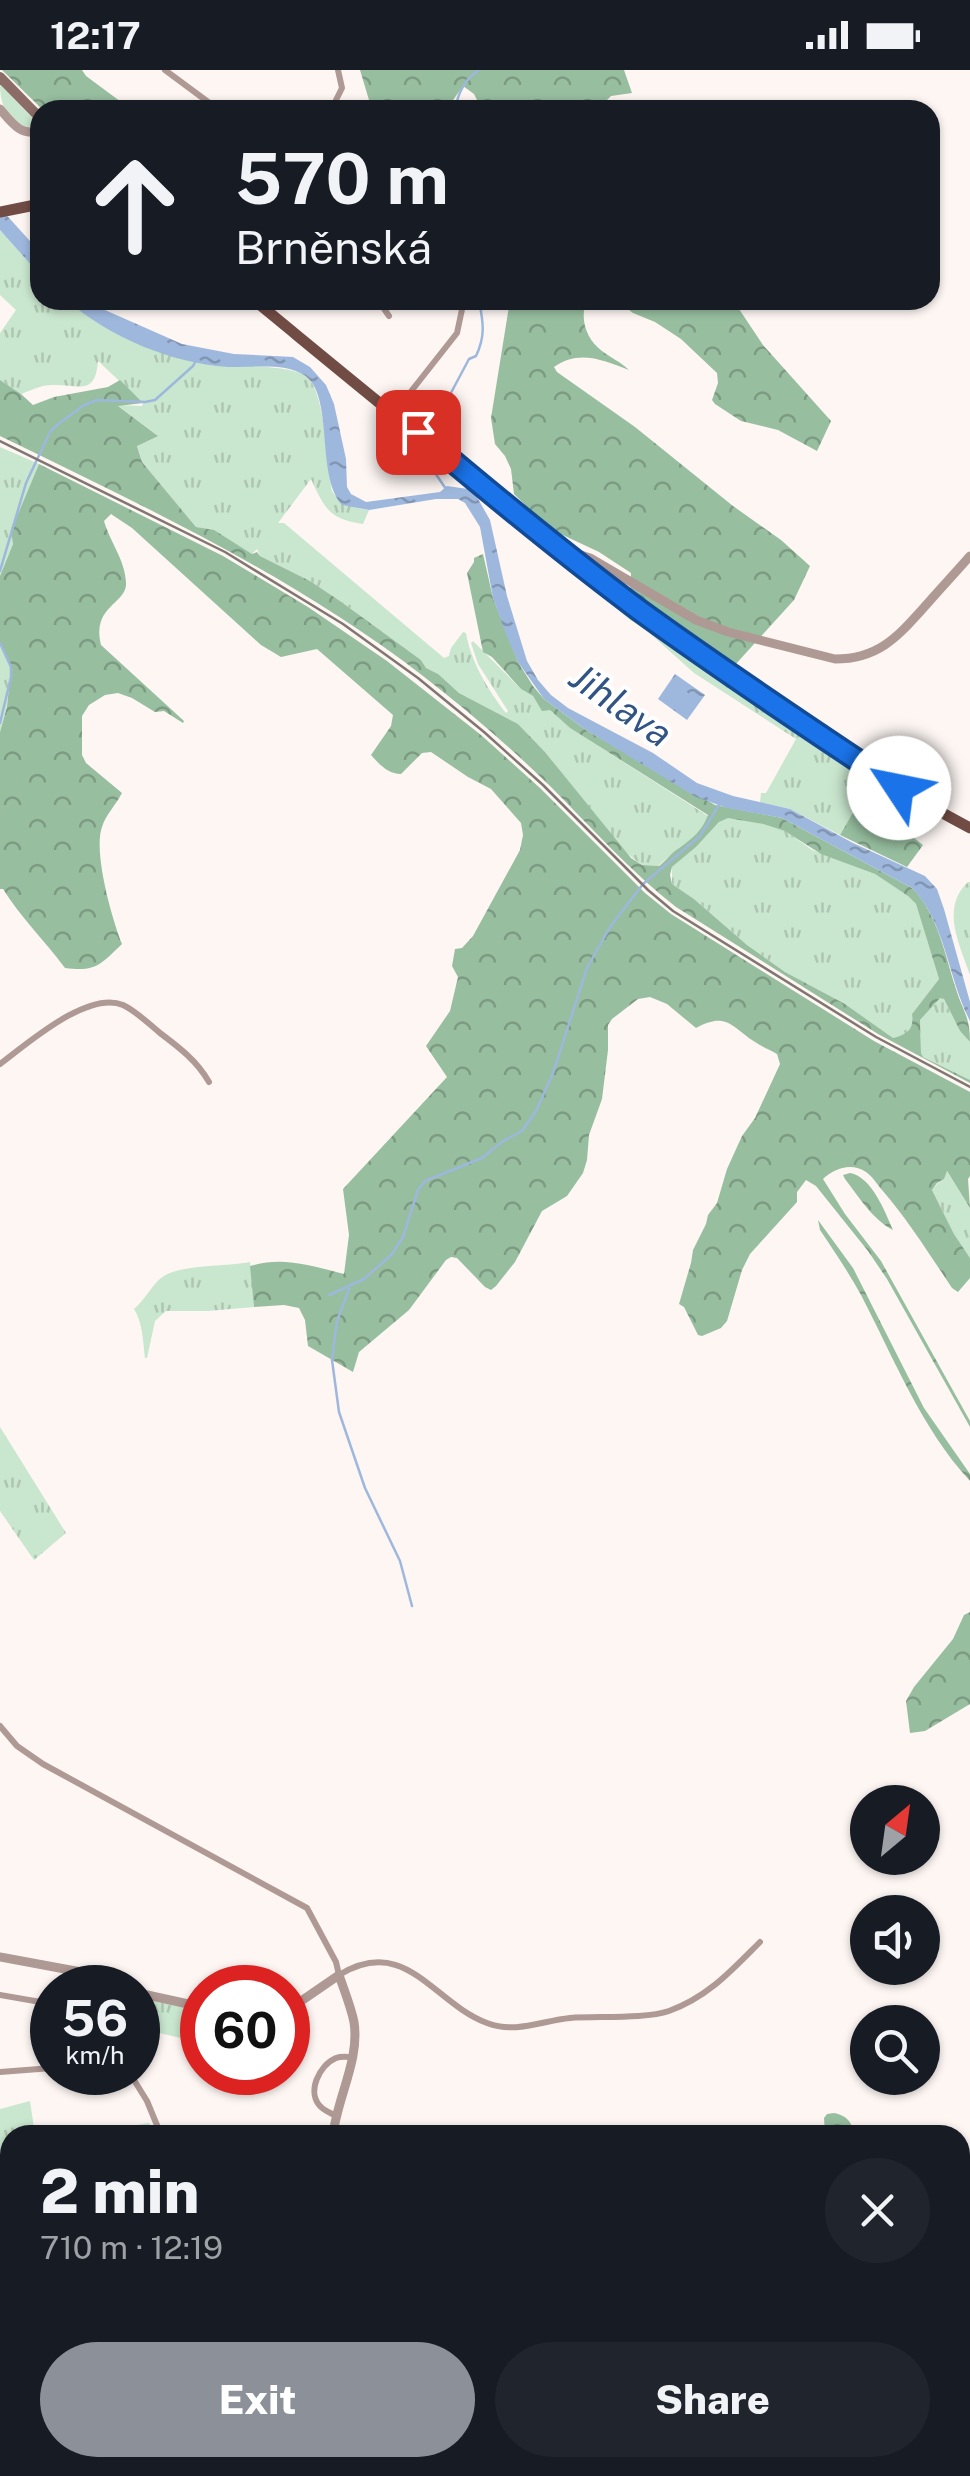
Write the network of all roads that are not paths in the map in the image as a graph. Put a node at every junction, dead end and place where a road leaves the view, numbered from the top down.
1 (166, 70) edge
2 (338, 70) edge
3 (0, 77) edge
4 (206, 100) edge
5 (336, 100) edge
6 (30, 108) edge
7 (0, 110) edge
8 (30, 133) edge
9 (30, 205) edge
10 (0, 212) edge
11 (266, 310) edge
12 (463, 310) edge
13 (394, 412) junction
14 (568, 554) junction
15 (970, 556) edge
16 (970, 828) edge
17 (0, 1064) edge
18 (209, 1082) dead end
19 (0, 1726) edge
20 (760, 1942) dead end
21 (0, 1956) edge
22 (336, 1962) junction
23 (46, 1965) edge
24 (356, 1965) junction
25 (339, 1975) junction
26 (0, 1995) edge
27 (310, 1995) edge
28 (30, 2000) edge
29 (352, 2057) junction
30 (30, 2070) edge
31 (0, 2072) edge
32 (143, 2095) edge
33 (336, 2116) junction
34 (158, 2125) edge
35 (335, 2125) edge

1 - 4 street
2 - 5 street
3 - 6 main road
7 - 8 street
9 - 10 main road
11 - 13 main road
12 - 13 street
13 - 14 main road
14 - 15 street
14 - 16 main road
17 - 18 street
19 - 22 street
20 - 24 street
21 - 23 street
22 - 24 street
22 - 25 street
24 - 25 street
25 - 27 street
25 - 29 street
26 - 28 street
29 - 33 street
29 - 33 street
30 - 31 street
32 - 34 street
33 - 35 street

